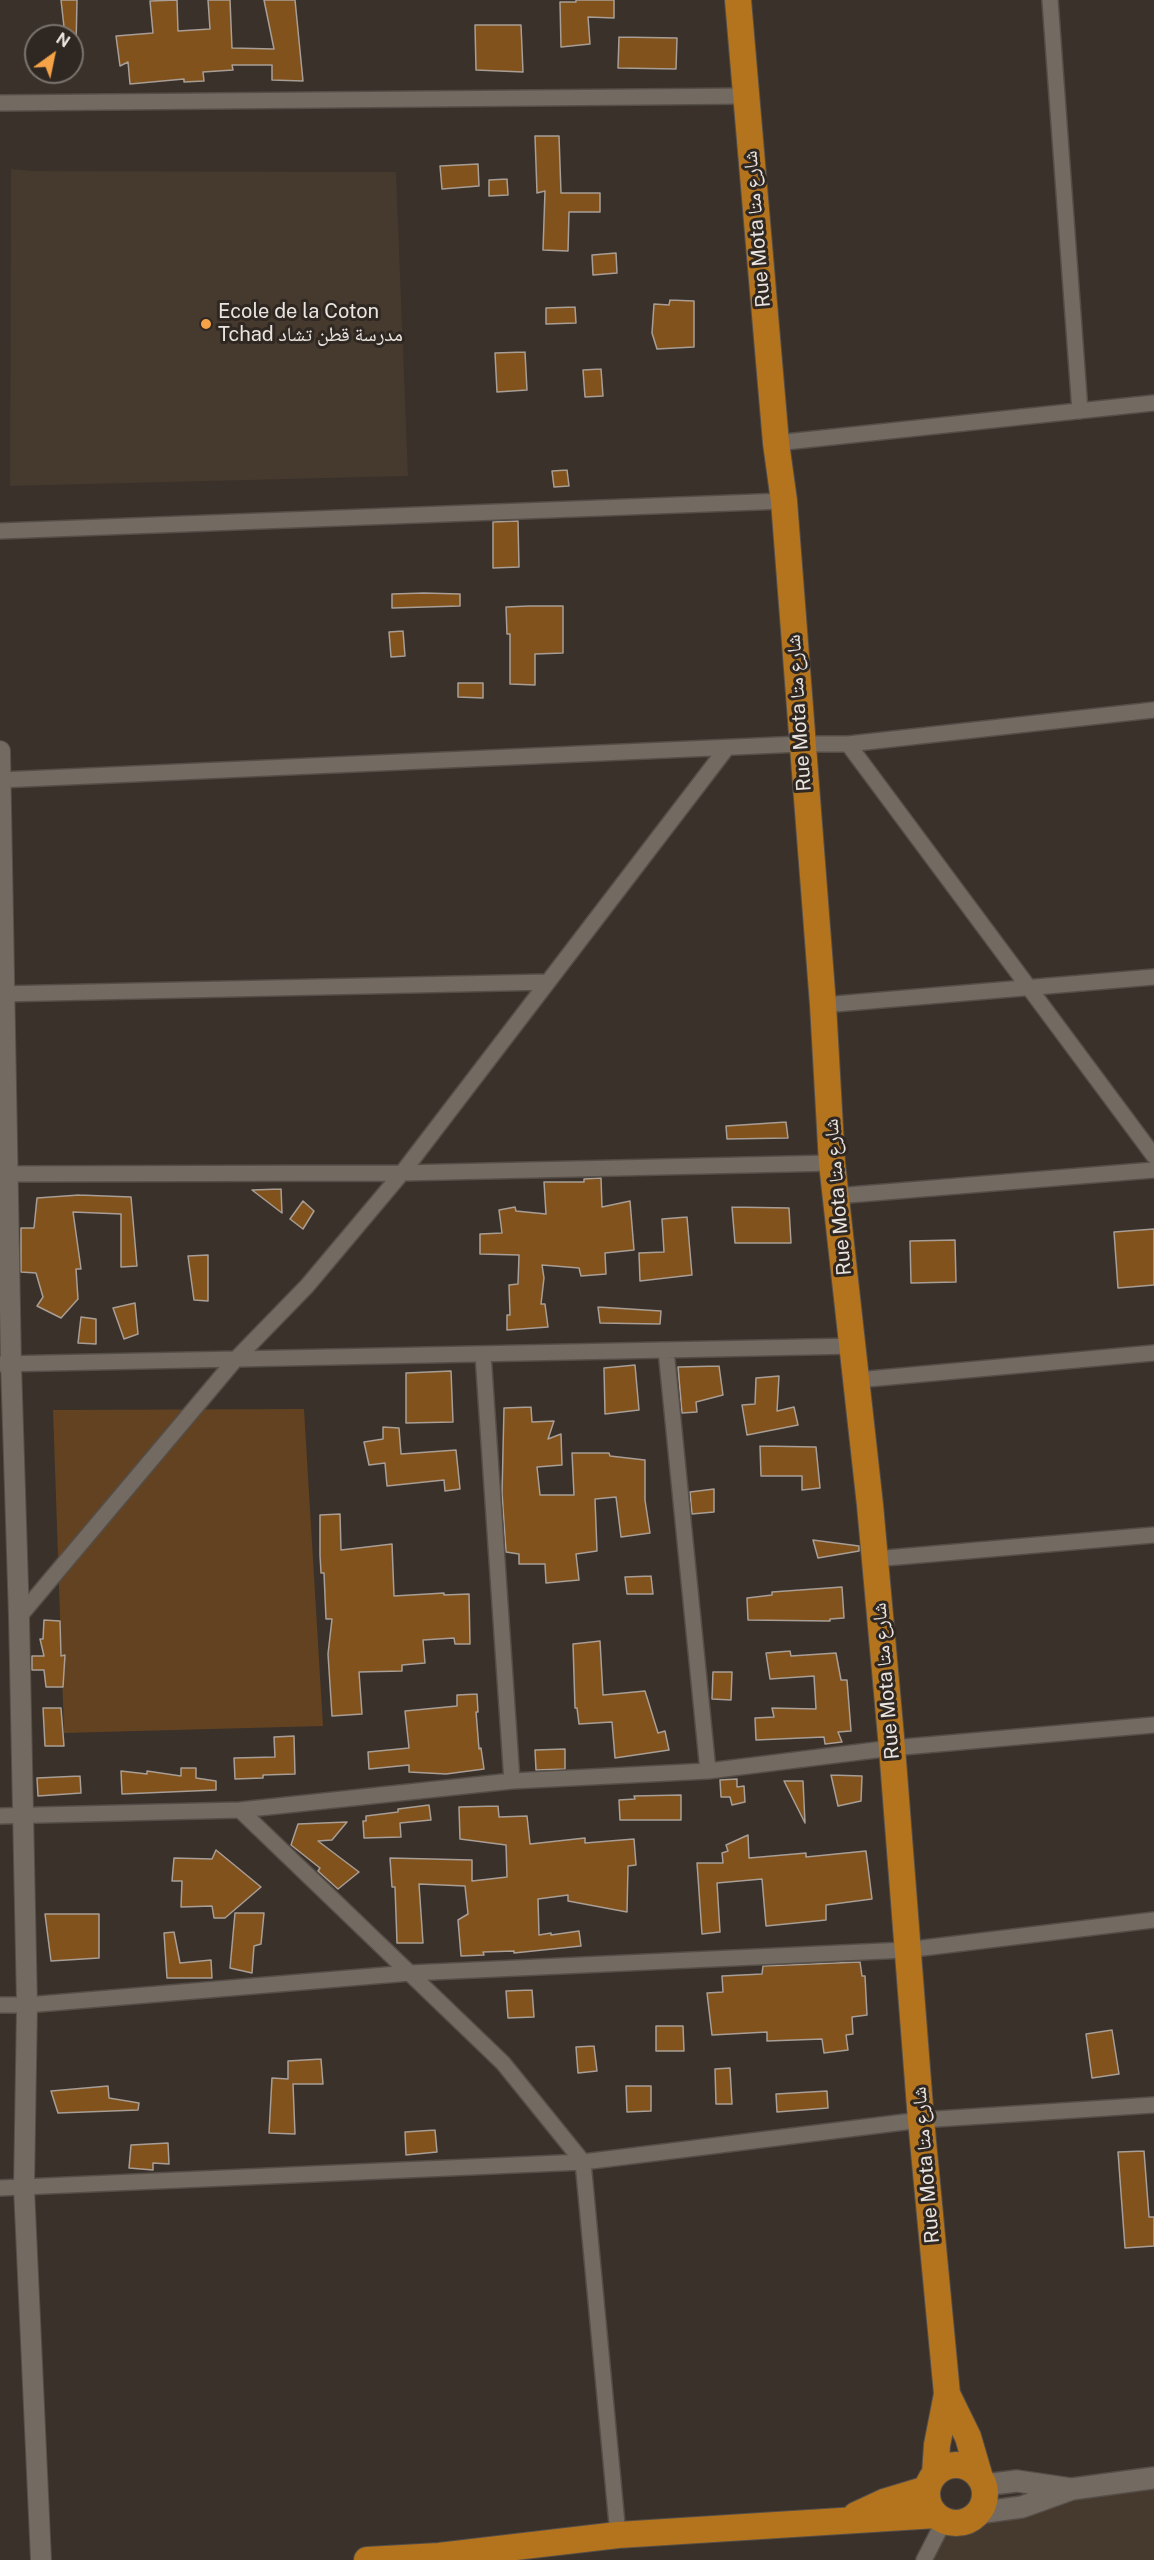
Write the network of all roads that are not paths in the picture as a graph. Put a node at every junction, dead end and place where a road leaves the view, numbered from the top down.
1 (738, 0) edge
2 (1050, 0) edge
3 (746, 96) junction
4 (0, 103) edge
5 (1154, 403) edge
6 (1080, 411) junction
7 (776, 443) junction
8 (784, 501) junction
9 (0, 531) edge
10 (1154, 710) edge
11 (801, 744) junction
12 (848, 744) junction
13 (726, 749) junction
14 (0, 751) edge
15 (1, 780) edge
16 (1154, 977) edge
17 (548, 982) junction
18 (1031, 988) junction
19 (2, 994) edge
20 (823, 1005) junction
21 (1154, 1156) edge
22 (832, 1163) junction
23 (1154, 1170) edge
24 (402, 1173) junction
25 (4, 1174) edge
26 (836, 1196) junction
27 (854, 1346) junction
28 (666, 1350) junction
29 (1154, 1353) edge
30 (483, 1354) junction
31 (236, 1359) junction
32 (6, 1364) edge
33 (857, 1380) junction
34 (1154, 1535) edge
35 (874, 1559) junction
36 (20, 1617) junction
37 (1154, 1725) edge
38 (892, 1748) junction
39 (708, 1771) junction
40 (512, 1781) junction
41 (240, 1810) junction
42 (0, 1816) edge
43 (23, 1816) junction
44 (1154, 1920) edge
45 (906, 1950) junction
46 (410, 1973) junction
47 (0, 2005) edge
48 (27, 2005) junction
49 (1154, 2105) edge
50 (921, 2120) junction
51 (583, 2162) junction
52 (0, 2188) edge
53 (24, 2188) junction
54 (948, 2394) junction
55 (1154, 2478) edge
56 (931, 2482) junction
57 (982, 2482) junction
58 (1071, 2489) junction
59 (978, 2513) junction
60 (940, 2518) junction
61 (844, 2520) junction
62 (618, 2535) junction
63 (439, 2558) edge
64 (41, 2560) edge
65 (367, 2560) edge
66 (924, 2560) edge

1 - 3 highway, Rue Mota شارع متا
2 - 6 street
3 - 4 street
3 - 7 highway, Rue Mota شارع متا
5 - 6 street
6 - 7 street
7 - 8 highway, Rue Mota شارع متا
8 - 9 street
8 - 11 highway, Rue Mota شارع متا
10 - 12 street
11 - 12 street
11 - 13 street
11 - 20 highway, Rue Mota شارع متا
12 - 18 street
13 - 15 street
13 - 17 street
14 - 15 street
15 - 19 street
16 - 18 street
17 - 19 street
17 - 24 street
18 - 20 street
18 - 21 street
19 - 25 street
20 - 22 highway, Rue Mota شارع متا
22 - 24 street
22 - 26 highway, Rue Mota شارع متا
23 - 26 street
24 - 25 street
24 - 31 street
25 - 32 street
26 - 27 highway, Rue Mota شارع متا
27 - 28 street
27 - 33 highway, Rue Mota شارع متا
28 - 30 street
28 - 39 street
29 - 33 street
30 - 31 street
30 - 40 street
31 - 32 street
31 - 36 street
32 - 36 street
33 - 35 highway, Rue Mota شارع متا
34 - 35 street
35 - 38 highway, Rue Mota شارع متا
36 - 43 street
37 - 38 street
38 - 39 street
38 - 45 highway, Rue Mota شارع متا
39 - 40 street
40 - 41 street
41 - 43 street
41 - 46 street
42 - 43 street
43 - 48 street
44 - 45 street
45 - 46 street
45 - 50 highway, Rue Mota شارع متا
46 - 48 street
46 - 51 street
47 - 48 street
48 - 53 street
49 - 50 street
50 - 51 street
50 - 54 highway, Rue Mota شارع متا
51 - 53 street
51 - 62 street
52 - 53 street
53 - 64 street
54 - 56 highway
54 - 57 highway
55 - 58 main road
56 - 57 highway
56 - 60 highway
56 - 61 highway
57 - 58 main road
57 - 59 highway
58 - 59 main road
59 - 60 highway
60 - 61 highway
60 - 66 street
61 - 62 highway
62 - 63 highway
63 - 65 highway

